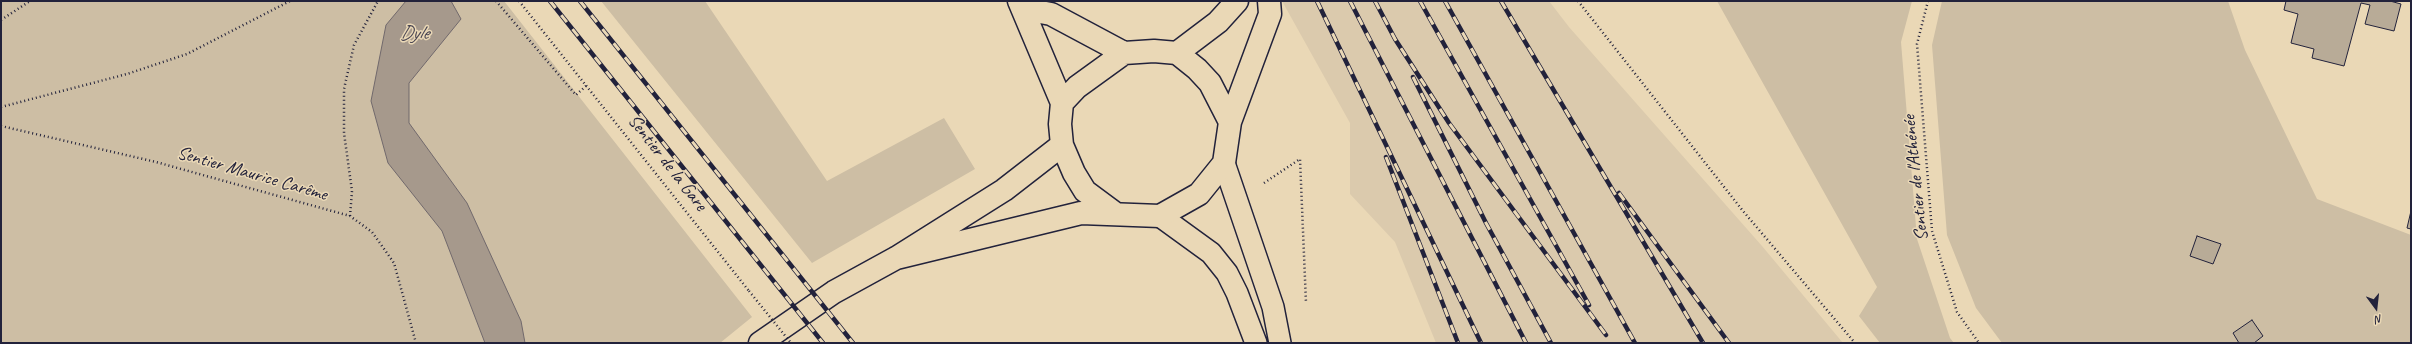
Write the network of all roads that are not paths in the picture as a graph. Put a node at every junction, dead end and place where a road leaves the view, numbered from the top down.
1 (1237, 1) edge
2 (1269, 1) edge
3 (1022, 5) edge
4 (1124, 53) junction
5 (1177, 53) junction
6 (1062, 103) junction
7 (1230, 122) junction
8 (1062, 145) junction
9 (1224, 163) junction
10 (1116, 214) junction
11 (1160, 216) junction
12 (896, 258) junction
13 (760, 343) edge
14 (1256, 343) edge
15 (1280, 343) edge

1 - 5 main road
2 - 7 main road
3 - 4 main road
3 - 6 main road
4 - 5 main road
4 - 6 main road
5 - 7 main road
6 - 8 main road
7 - 9 main road
8 - 10 main road
8 - 12 main road
9 - 11 main road
9 - 15 lane
10 - 11 main road
10 - 12 main road
11 - 14 lane
12 - 13 main road

